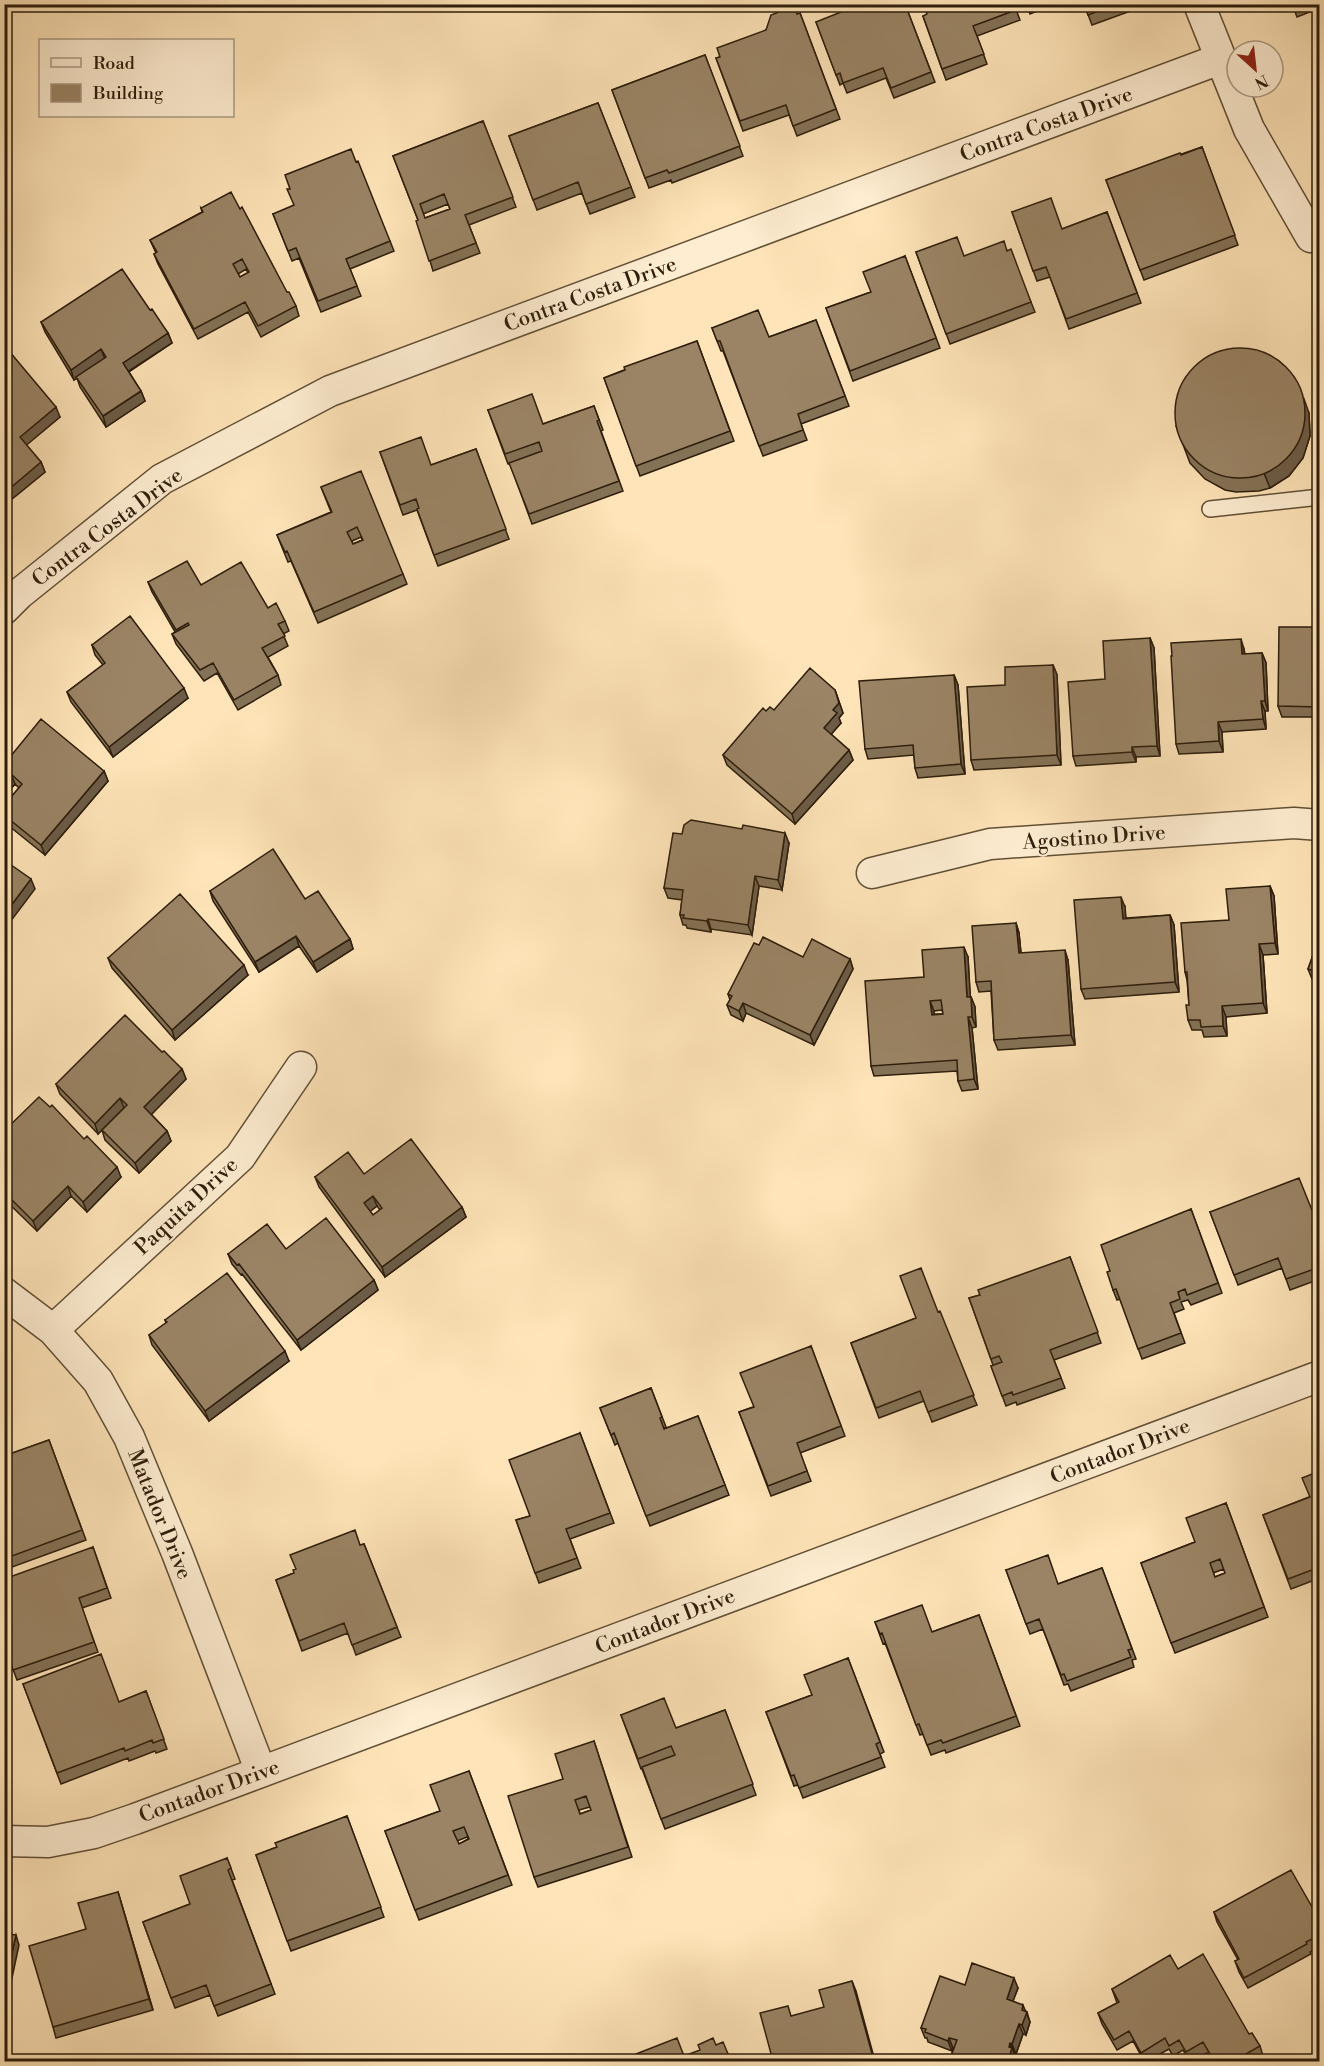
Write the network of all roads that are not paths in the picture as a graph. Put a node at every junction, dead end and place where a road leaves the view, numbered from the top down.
1 (1199, 4) edge
2 (1220, 59) junction
3 (1315, 239) edge
4 (1320, 497) edge
5 (1210, 509) dead end
6 (4, 609) edge
7 (1320, 825) edge
8 (872, 873) dead end
9 (301, 1067) dead end
10 (4, 1293) edge
11 (53, 1330) junction
12 (1320, 1376) edge
13 (261, 1772) junction
14 (4, 1841) edge

1 - 2 street
2 - 3 street
2 - 6 street, Contra Costa Drive
4 - 5 lane
7 - 8 street, Agostino Drive
9 - 11 street, Paquita Drive
10 - 11 street, Matador Drive
11 - 13 street, Matador Drive
12 - 13 street, Contador Drive
13 - 14 street, Contador Drive

